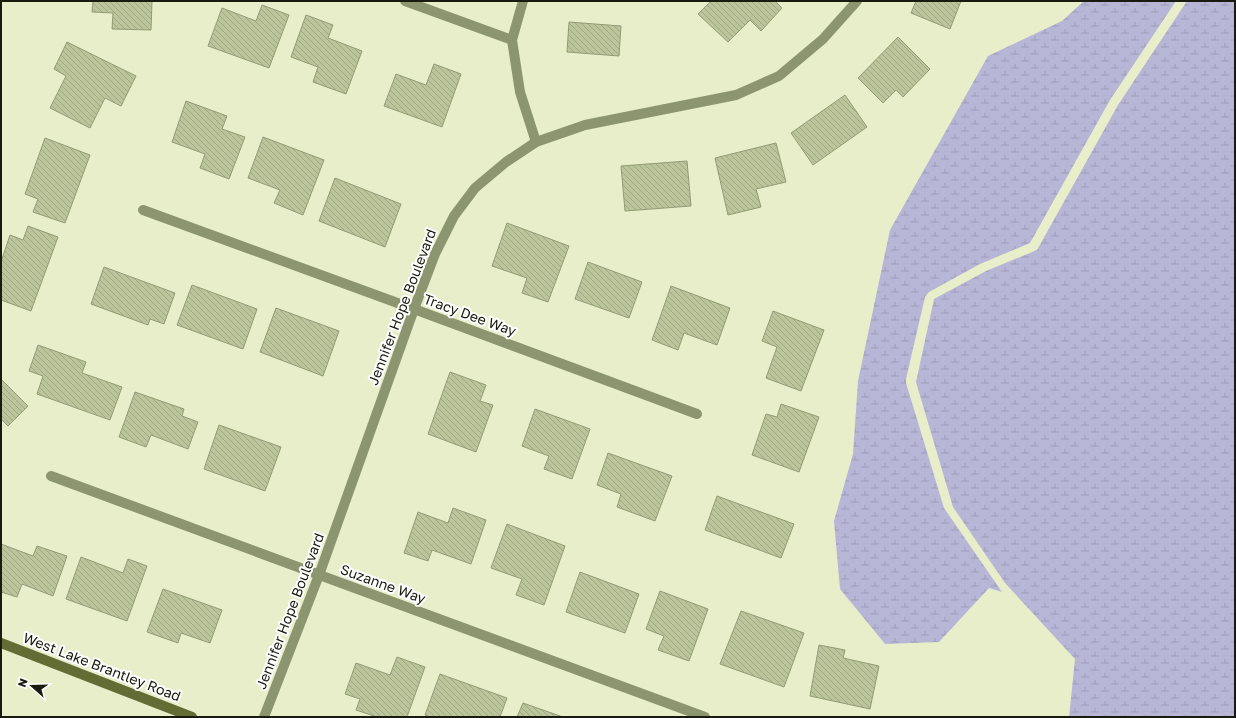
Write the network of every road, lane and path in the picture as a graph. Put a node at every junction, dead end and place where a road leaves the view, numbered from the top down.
1 (405, 1) edge
2 (523, 1) edge
3 (857, 1) edge
4 (512, 40) junction
5 (536, 142) junction
6 (143, 210) dead end
7 (414, 309) junction
8 (697, 414) dead end
9 (51, 476) dead end
10 (319, 575) junction
11 (1, 643) edge
12 (192, 717) edge
13 (264, 717) edge
14 (705, 717) edge

1 - 4 street
2 - 4 street
3 - 5 street, Jennifer Hope Boulevard
4 - 5 street
5 - 7 street, Jennifer Hope Boulevard
6 - 7 street, Tracy Dee Way
7 - 8 street, Tracy Dee Way
7 - 10 street, Jennifer Hope Boulevard
9 - 10 street, Suzanne Way
10 - 13 street, Jennifer Hope Boulevard
10 - 14 street, Suzanne Way
11 - 12 street, West Lake Brantley Road

